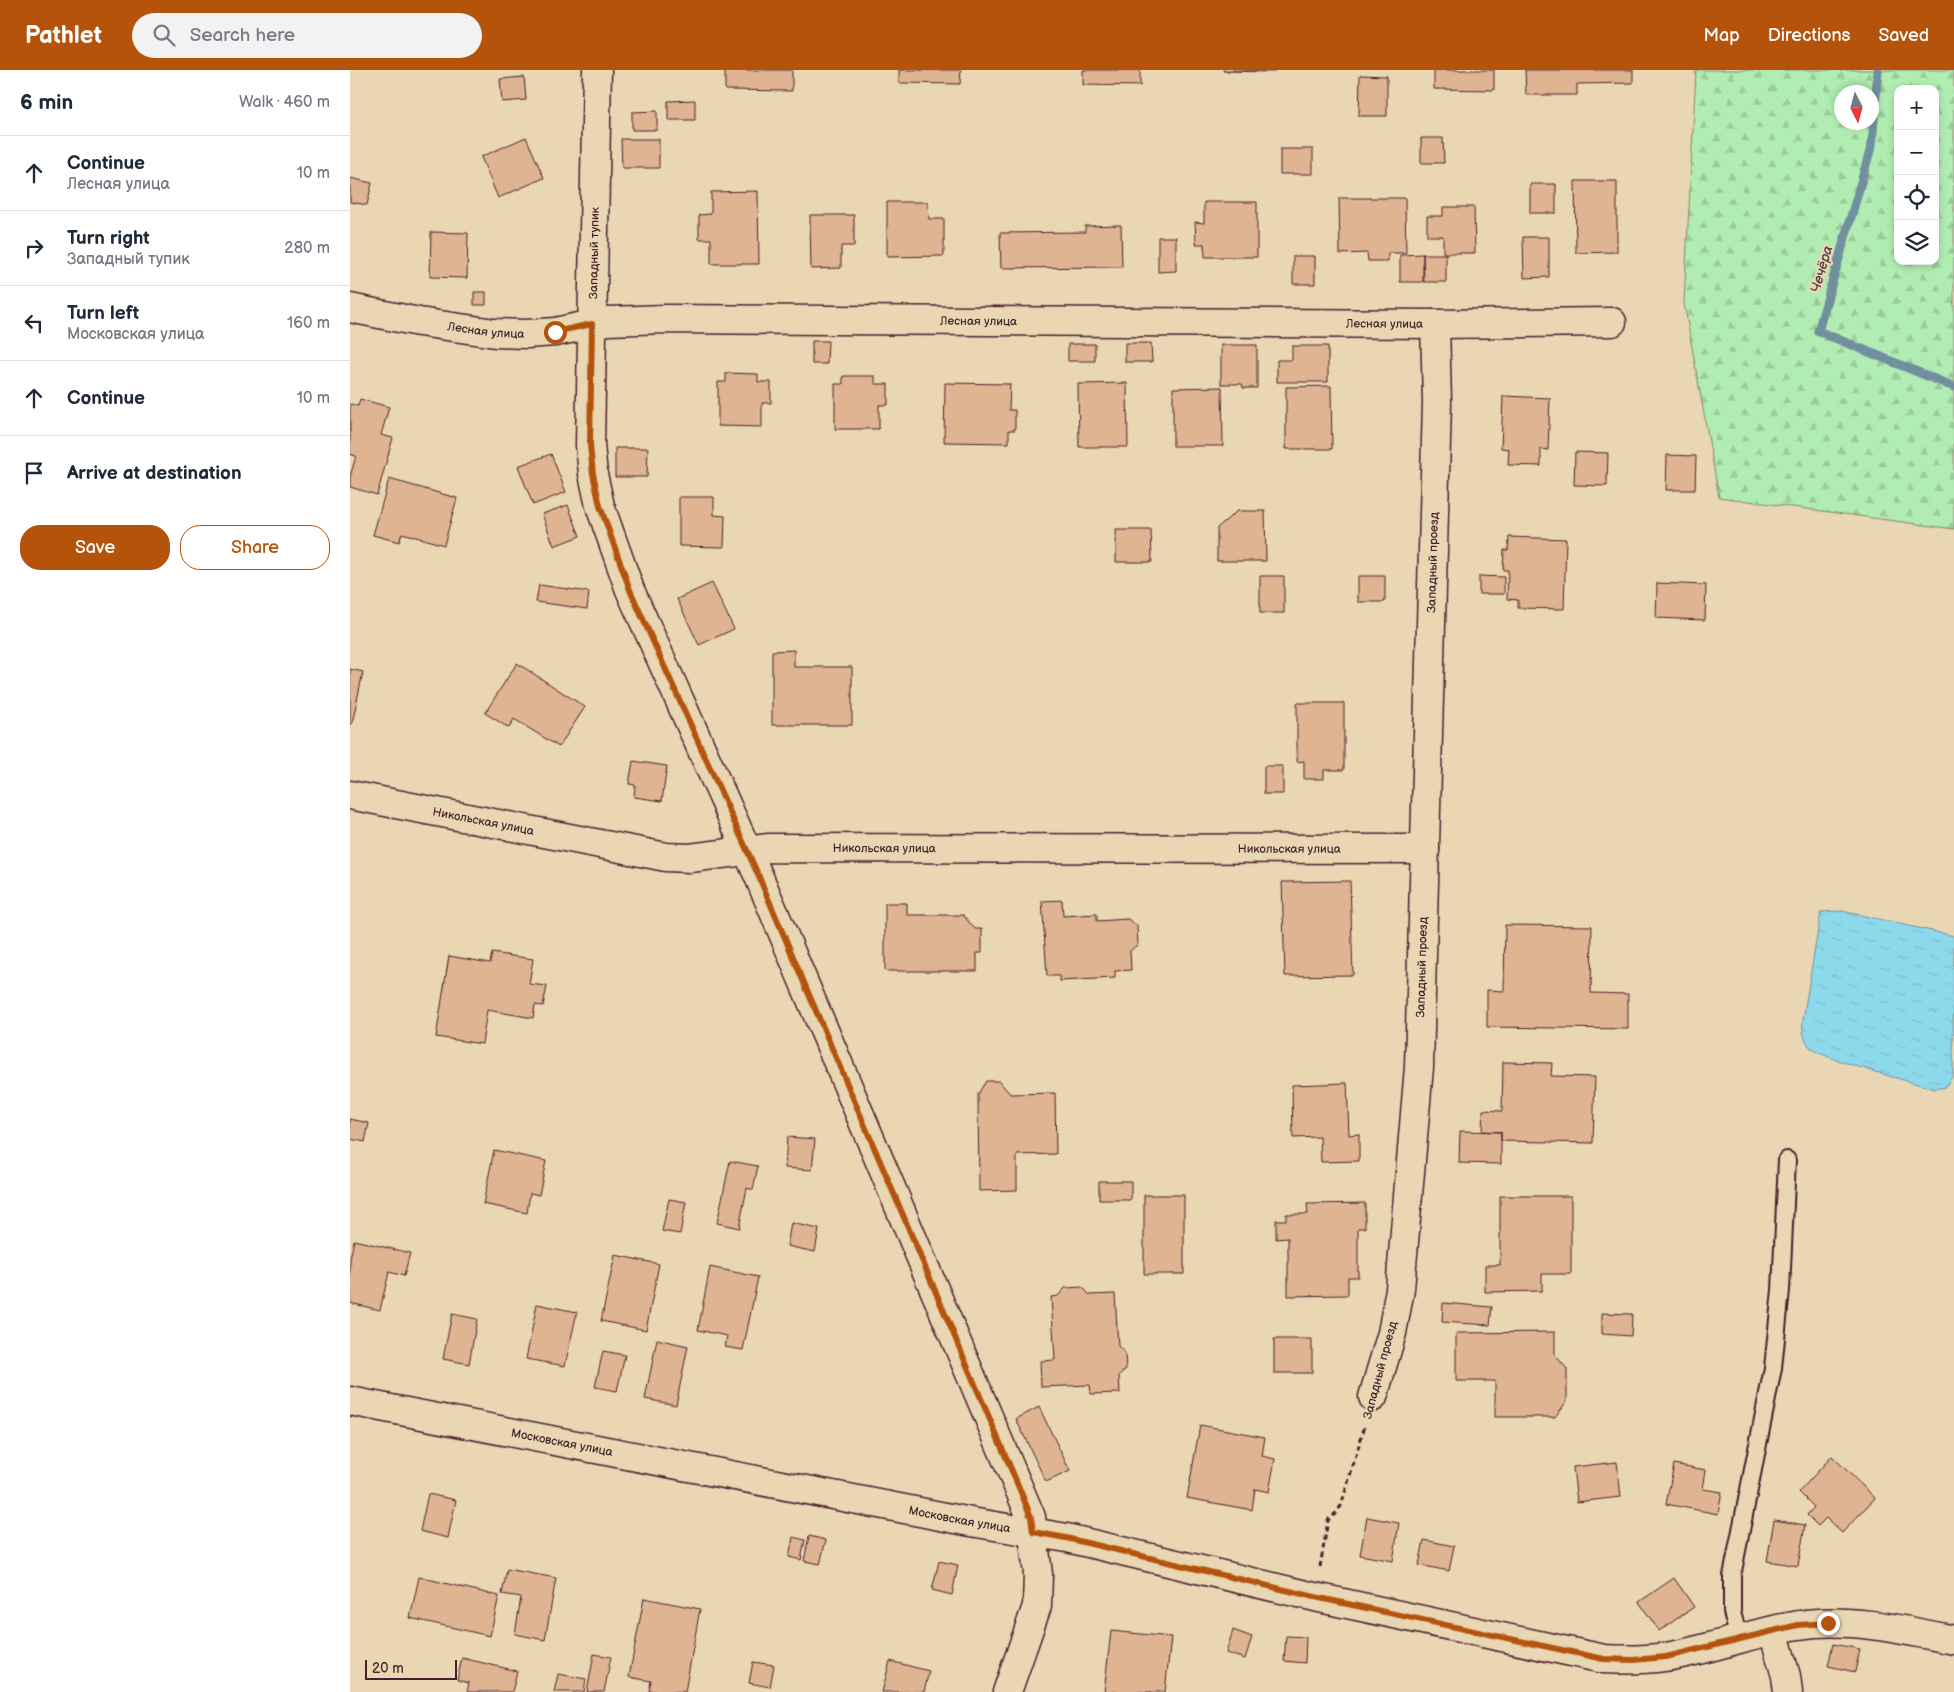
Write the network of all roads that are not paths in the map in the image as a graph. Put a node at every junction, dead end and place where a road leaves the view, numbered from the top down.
1 (597, 70) edge
2 (350, 308) edge
3 (1612, 322) dead end
4 (592, 324) junction
5 (1435, 324) junction
6 (350, 795) edge
7 (1425, 849) junction
8 (747, 851) junction
9 (1788, 1160) dead end
10 (1373, 1397) road end
11 (350, 1401) edge
12 (1033, 1532) junction
13 (1773, 1632) junction
14 (1739, 1639) junction
15 (1954, 1640) edge
16 (1007, 1692) edge
17 (1788, 1692) edge

1 - 4 street, Западный тупик
2 - 4 street, Лесная улица
3 - 5 street, Лесная улица
4 - 5 street, Лесная улица
4 - 8 street, Западный тупик
5 - 7 street, Западный проезд
6 - 8 street, Никольская улица
7 - 8 street, Никольская улица
7 - 10 street, Западный проезд
8 - 12 street, Западный тупик
9 - 14 lane
11 - 12 street, Московская улица
12 - 14 street, Московская улица
12 - 16 street, Западный тупик
13 - 14 street, Московская улица
13 - 15 street, Московская улица
13 - 17 street

